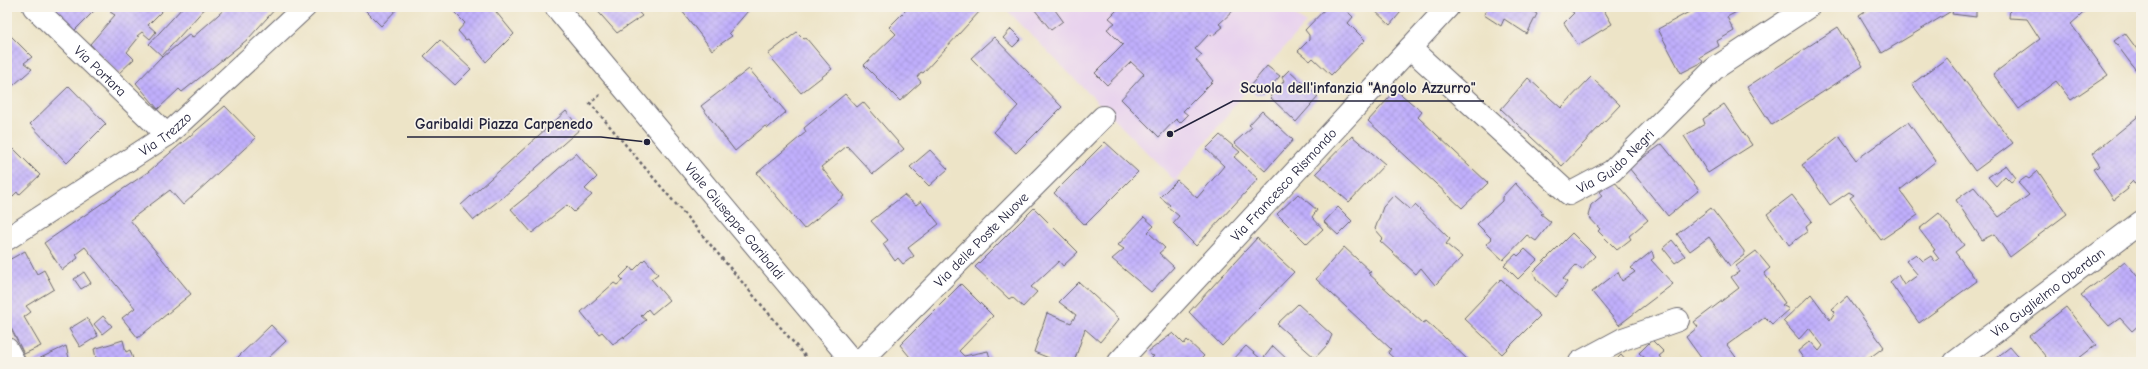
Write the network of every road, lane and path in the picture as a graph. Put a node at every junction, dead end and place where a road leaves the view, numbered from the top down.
1 (34, 7) edge
2 (305, 7) edge
3 (556, 7) edge
4 (1448, 7) edge
5 (1808, 7) edge
6 (1410, 48) junction
7 (616, 80) junction
8 (1103, 117) dead end
9 (167, 135) junction
10 (2141, 223) edge
11 (8, 236) edge
12 (1678, 320) dead end
13 (7, 349) edge
14 (14, 362) edge
15 (810, 362) edge
16 (853, 362) edge
17 (859, 362) edge
18 (1119, 362) edge
19 (1580, 362) edge
20 (1955, 362) edge

1 - 9 street, Via Portara
2 - 9 street, Via Trezzo
3 - 7 street, Viale Giuseppe Garibaldi
4 - 6 street, Via Francesco Rismondo
5 - 6 street, Via Guido Negri
6 - 18 street, Via Francesco Rismondo
7 - 15 path
7 - 16 street, Viale Giuseppe Garibaldi
8 - 17 street, Via delle Poste Nuove
9 - 11 street, Via Trezzo
10 - 20 street, Via Guglielmo Oberdan
12 - 19 street
13 - 14 street

